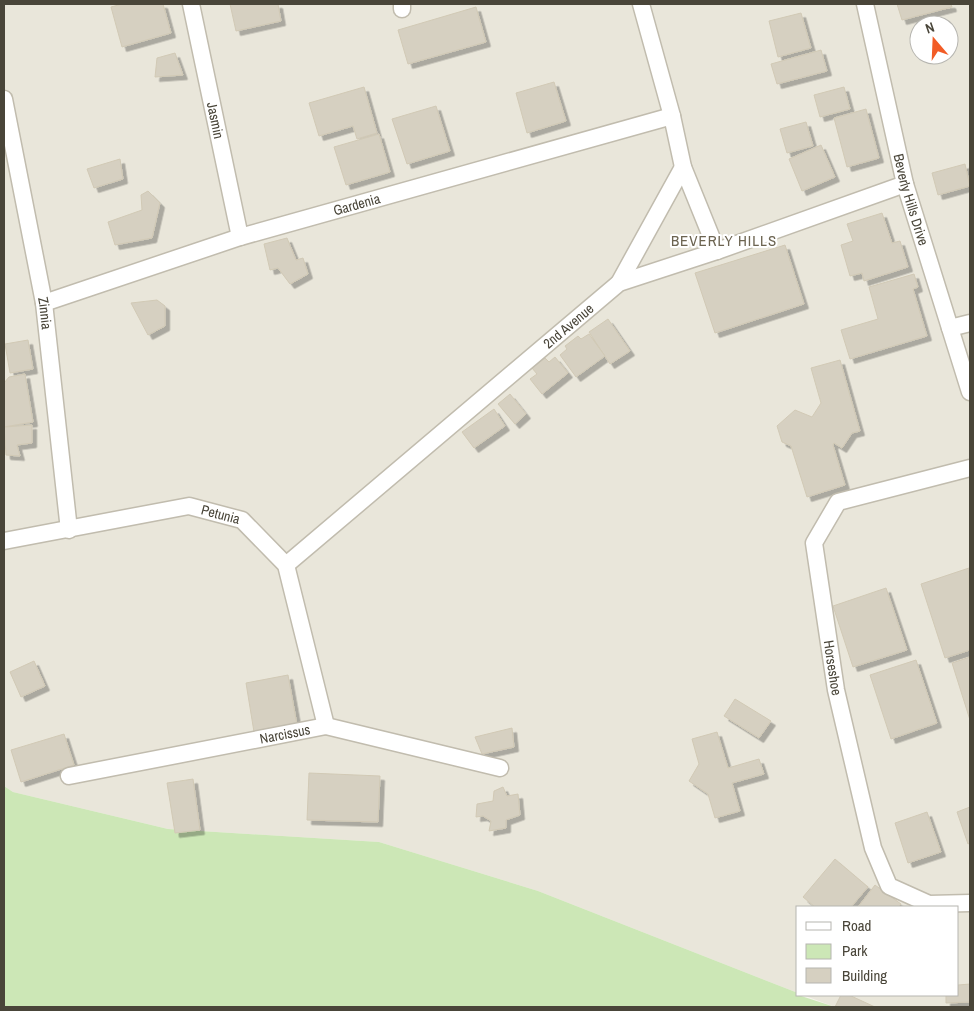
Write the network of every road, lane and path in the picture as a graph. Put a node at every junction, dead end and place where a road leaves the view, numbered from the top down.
1 (191, 4) edge
2 (640, 4) edge
3 (865, 4) edge
4 (4, 99) edge
5 (672, 116) junction
6 (682, 167) junction
7 (905, 184) junction
8 (240, 237) junction
9 (717, 251) junction
10 (619, 283) junction
11 (44, 302) junction
12 (970, 323) edge
13 (950, 328) junction
14 (970, 392) edge
15 (970, 468) edge
16 (69, 530) junction
17 (4, 541) edge
18 (286, 565) junction
19 (326, 726) junction
20 (500, 768) dead end
21 (69, 776) dead end
22 (970, 903) edge

1 - 8 street, Jasmin
2 - 5 street
3 - 7 street, Beverly Hills Drive
4 - 11 street, Zinnia
5 - 6 street
5 - 8 street, Gardenia
6 - 9 street
6 - 10 street
7 - 9 street, 2nd Avenue
7 - 13 street, Beverly Hills Drive
8 - 11 street, Gardenia
9 - 10 street, 2nd Avenue
10 - 18 street, 2nd Avenue
11 - 16 street, Zinnia
12 - 13 street
13 - 14 street, Beverly Hills Drive
15 - 22 street, Horseshoe
16 - 17 street, Petunia
16 - 18 street, Petunia
18 - 19 street
19 - 20 street, Narcissus
19 - 21 street, Narcissus

